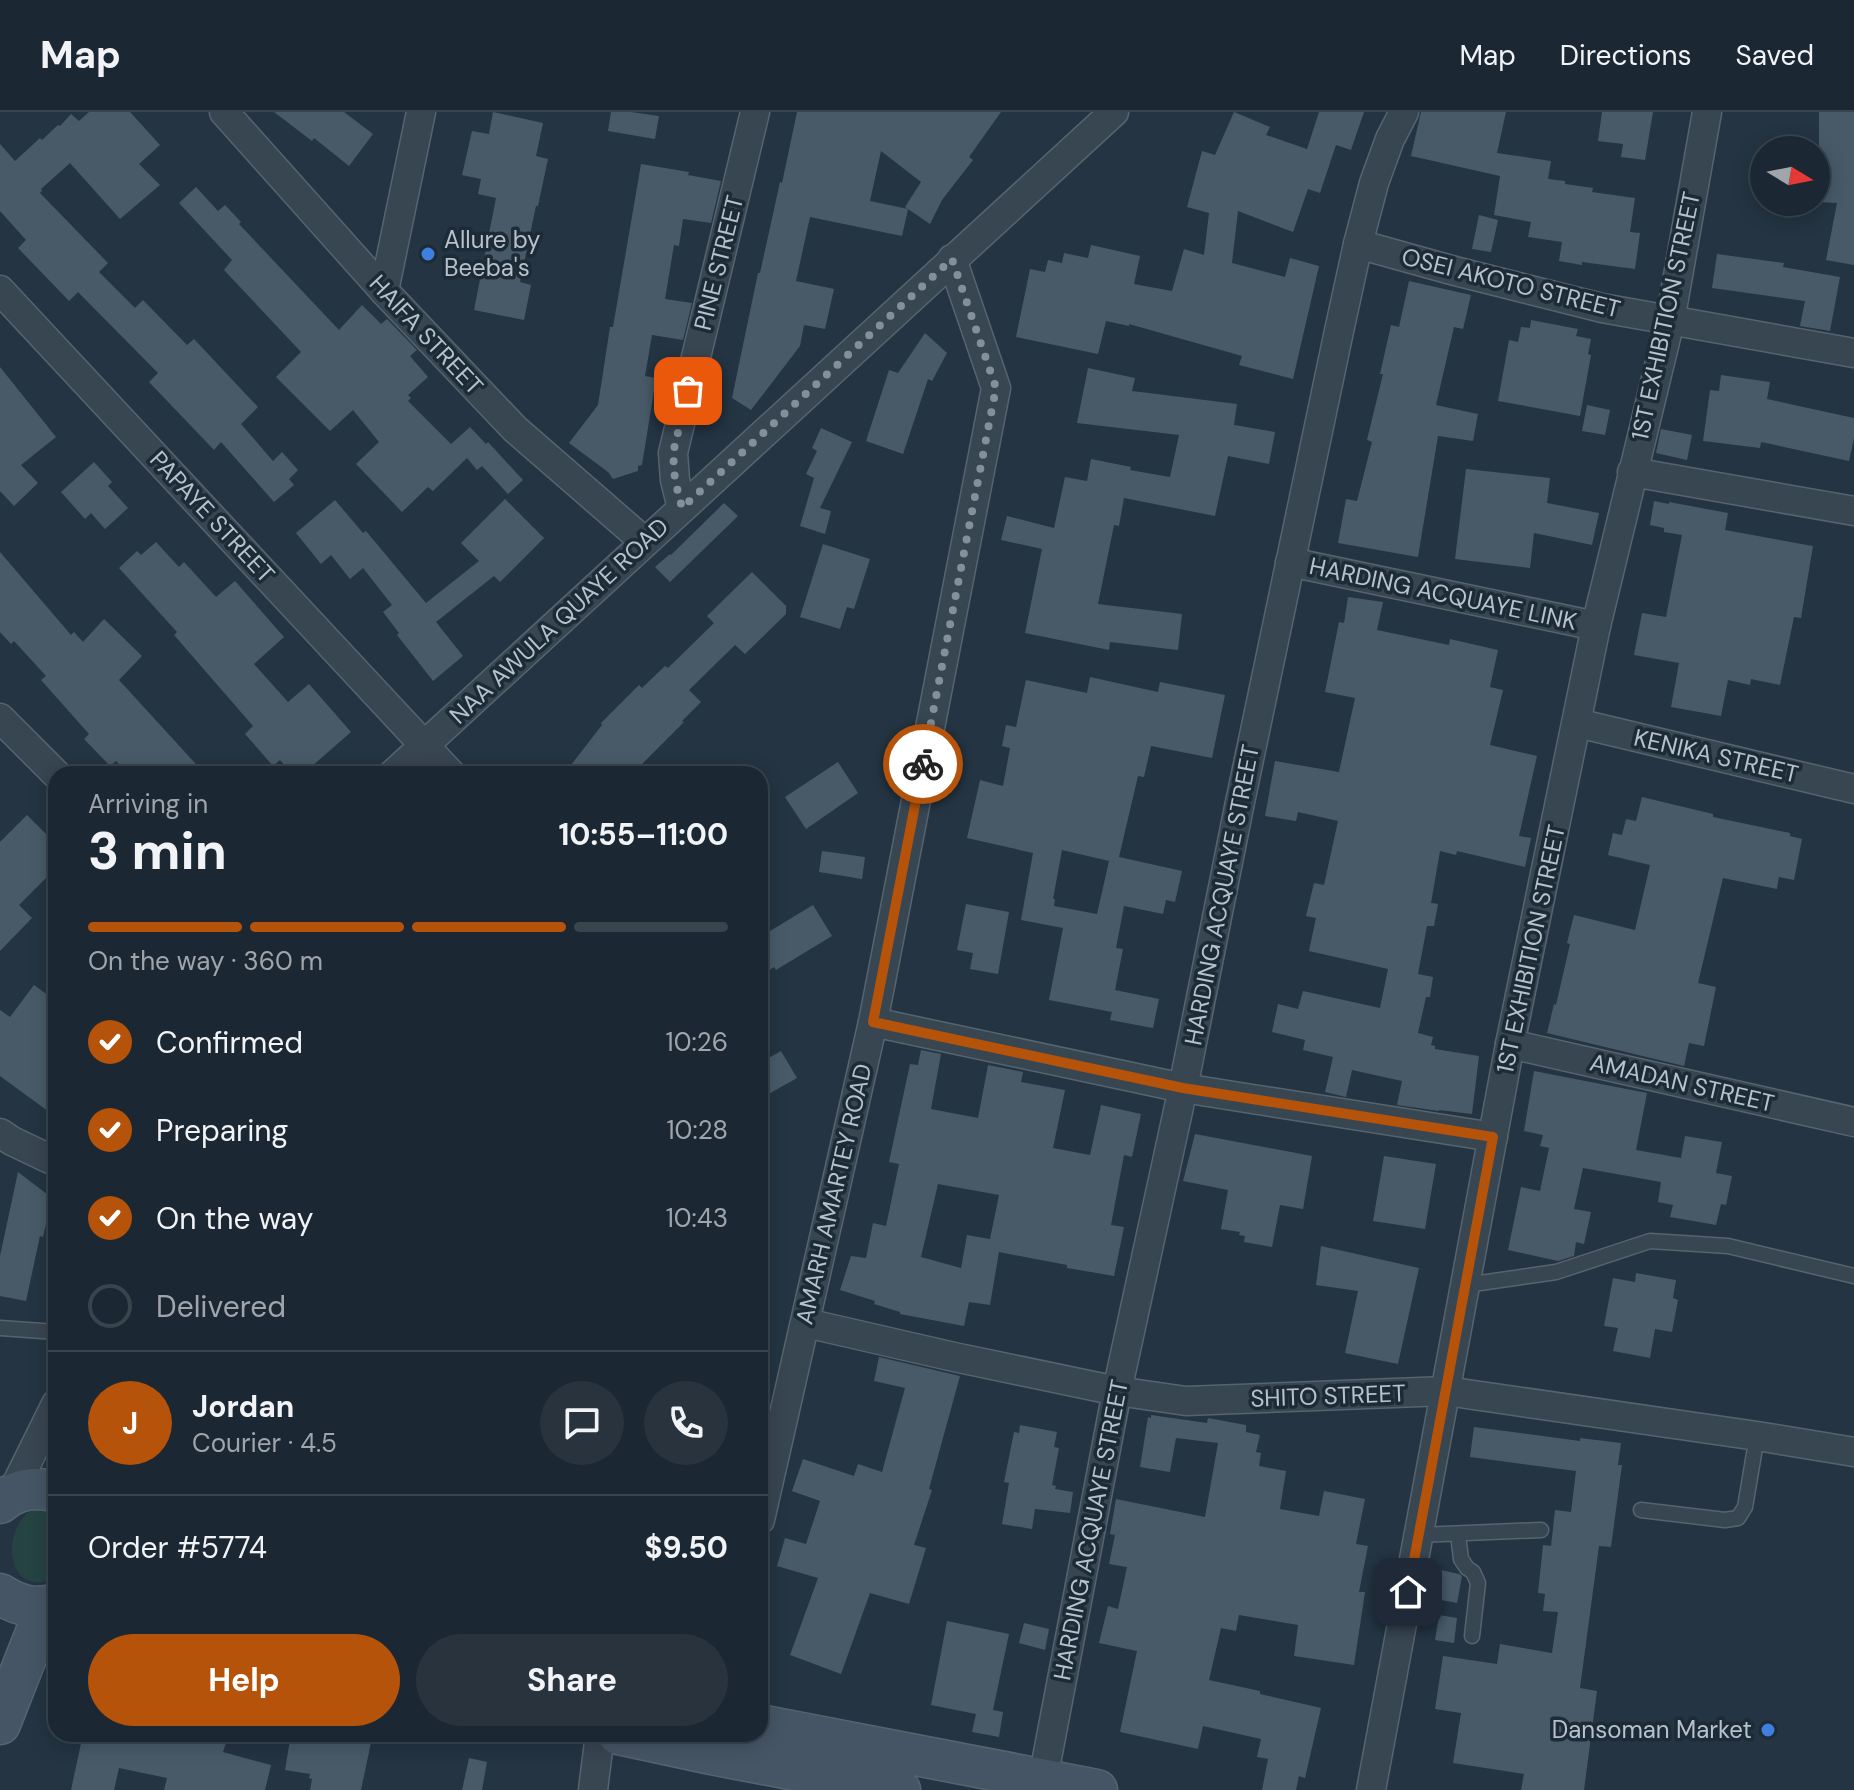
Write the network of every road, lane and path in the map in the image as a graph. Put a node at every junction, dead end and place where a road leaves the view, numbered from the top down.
1 (224, 112) edge
2 (421, 112) edge
3 (755, 112) edge
4 (1114, 112) edge
5 (1404, 112) edge
6 (1707, 112) edge
7 (1358, 244) junction
8 (952, 259) junction
9 (0, 290) edge
10 (384, 291) junction
11 (1670, 321) junction
12 (1854, 353) edge
13 (1632, 472) junction
14 (682, 508) junction
15 (1854, 511) edge
16 (645, 542) junction
17 (1290, 562) junction
18 (1596, 626) junction
19 (0, 718) edge
20 (1577, 723) junction
21 (425, 745) junction
22 (48, 766) edge
23 (402, 766) edge
24 (444, 766) edge
25 (1854, 789) edge
26 (873, 1022) junction
27 (1510, 1044) junction
28 (1183, 1088) junction
29 (1854, 1122) edge
30 (0, 1133) edge
31 (1493, 1137) junction
32 (48, 1158) edge
33 (1854, 1276) edge
34 (1466, 1285) junction
35 (806, 1323) junction
36 (0, 1328) edge
37 (48, 1331) edge
38 (1117, 1391) junction
39 (1446, 1391) junction
40 (48, 1419) edge
41 (771, 1420) edge
42 (1757, 1436) junction
43 (768, 1447) edge
44 (1854, 1452) edge
45 (48, 1489) edge
46 (5, 1499) edge
47 (1641, 1510) dead end
48 (1541, 1530) dead end
49 (1419, 1535) junction
50 (1458, 1535) junction
51 (0, 1594) edge
52 (47, 1624) edge
53 (1472, 1636) dead end
54 (0, 1724) edge
55 (768, 1727) edge
56 (599, 1742) edge
57 (655, 1742) edge
58 (1043, 1779) junction
59 (593, 1790) edge
60 (900, 1790) edge
61 (1097, 1790) edge
62 (1371, 1790) edge

1 - 10 street, HAIFA STREET
2 - 10 street
3 - 14 street, PINE STREET
4 - 8 street, NAA AWULA QUAYE ROAD
5 - 7 street, HARDING ACQUAYE STREET
6 - 11 street, 1ST EXHIBITION STREET
7 - 11 street, OSEI AKOTO STREET
7 - 17 street, HARDING ACQUAYE STREET
8 - 14 street, NAA AWULA QUAYE ROAD
8 - 26 street, AMARH AMARTEY ROAD
9 - 21 street, PAPAYE STREET
10 - 16 street, HAIFA STREET
11 - 12 street, OSEI AKOTO STREET
11 - 13 street, 1ST EXHIBITION STREET
13 - 15 street
13 - 18 street, 1ST EXHIBITION STREET
14 - 16 street, NAA AWULA QUAYE ROAD
16 - 21 street, NAA AWULA QUAYE ROAD
17 - 18 street, HARDING ACQUAYE LINK
17 - 28 street, HARDING ACQUAYE STREET
18 - 20 street, 1ST EXHIBITION STREET
19 - 22 street
20 - 25 street, KENIKA STREET
20 - 27 street, 1ST EXHIBITION STREET
21 - 23 street, NAA AWULA QUAYE ROAD
21 - 24 street, PAPAYE STREET
26 - 28 street
26 - 35 street, AMARH AMARTEY ROAD
27 - 29 street, AMADAN STREET
27 - 31 street, 1ST EXHIBITION STREET
28 - 31 street
28 - 38 street, HARDING ACQUAYE STREET
30 - 32 street
31 - 34 street, 1ST EXHIBITION STREET
33 - 34 lane
34 - 39 street, 1ST EXHIBITION STREET
35 - 38 street, SHITO STREET
35 - 41 street, AMARH AMARTEY ROAD
36 - 37 lane
38 - 39 street, SHITO STREET
38 - 58 street, HARDING ACQUAYE STREET
39 - 42 street, SHITO STREET
39 - 49 street, 1ST EXHIBITION STREET
40 - 46 street
41 - 43 street, AMARH AMARTEY ROAD
42 - 44 street, SHITO STREET
42 - 47 lane
45 - 46 main road
48 - 50 lane
49 - 50 lane
49 - 62 street, 1ST EXHIBITION STREET
50 - 53 lane
51 - 52 main road
52 - 54 main road
55 - 58 main road
56 - 59 street
57 - 60 main road
58 - 61 main road

